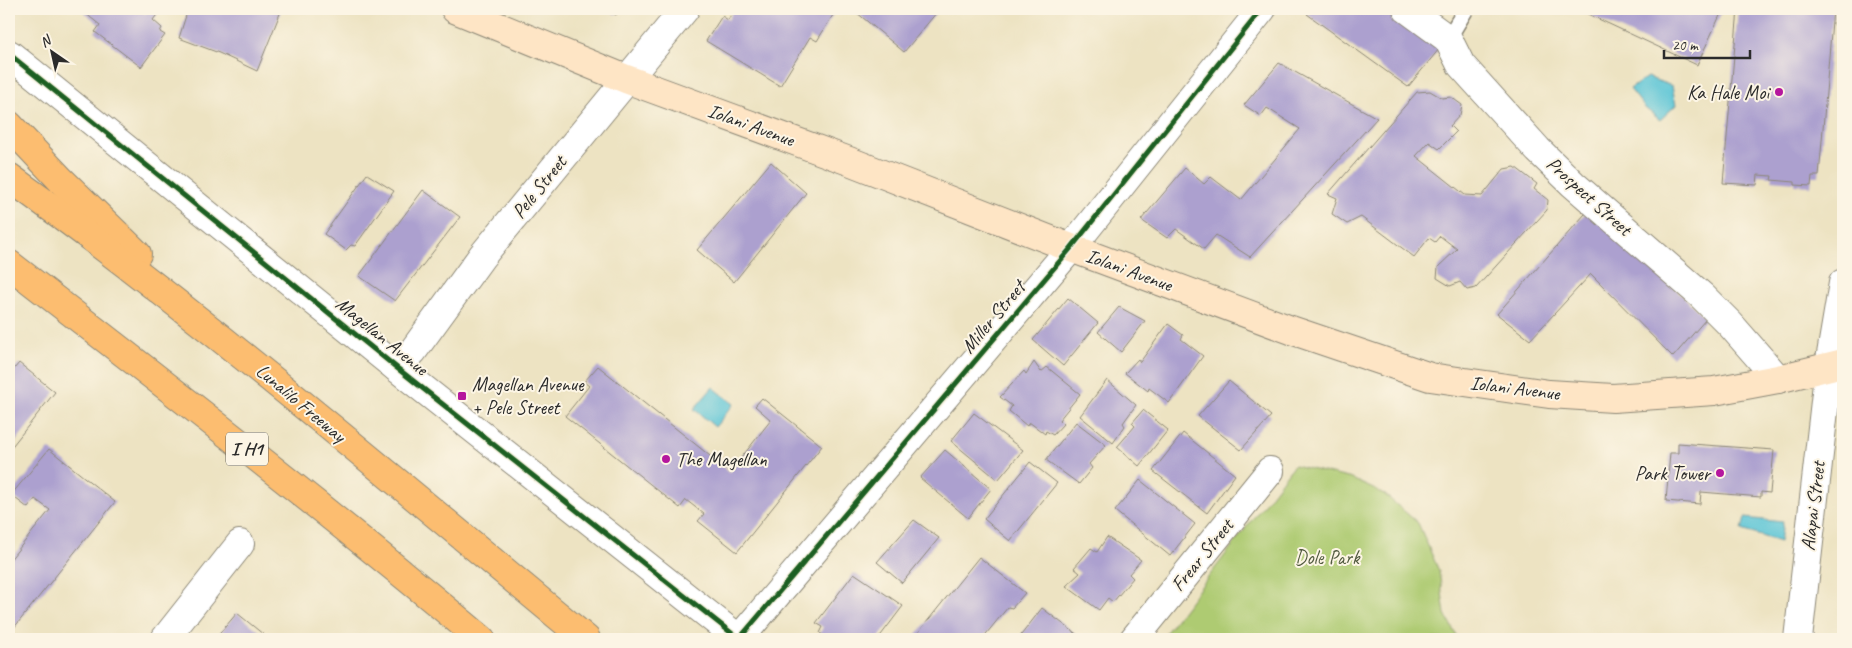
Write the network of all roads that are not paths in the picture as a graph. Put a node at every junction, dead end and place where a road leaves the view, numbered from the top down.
1 (455, 9) edge
2 (685, 9) edge
3 (1262, 9) edge
4 (1407, 9) edge
5 (1466, 9) edge
6 (1448, 39) junction
7 (9, 54) edge
8 (626, 79) junction
9 (9, 125) edge
10 (9, 177) edge
11 (1071, 248) junction
12 (9, 264) edge
13 (1843, 283) edge
14 (228, 342) junction
15 (1836, 364) edge
16 (397, 368) junction
17 (1778, 379) junction
18 (1270, 471) dead end
19 (240, 544) dead end
20 (165, 639) edge
21 (481, 639) edge
22 (586, 639) edge
23 (739, 639) edge
24 (1134, 639) edge
25 (1798, 639) edge

1 - 8 main road, Iolani Avenue
2 - 8 street, Pele Street
3 - 11 street, Miller Street
4 - 6 street, Prospect Street
5 - 6 lane
6 - 17 street, Prospect Street
7 - 16 street, Magellan Avenue
8 - 11 main road, Iolani Avenue
8 - 16 street, Pele Street
9 - 14 highway
10 - 14 highway, Lunalilo Freeway
11 - 17 main road, Iolani Avenue
11 - 23 street, Miller Street
12 - 21 highway, I H1
13 - 15 street, Alapai Street
14 - 22 highway, Lunalilo Freeway
15 - 17 main road, Iolani Avenue
15 - 25 street, Alapai Street
16 - 23 street, Magellan Avenue
18 - 24 street, Frear Street
19 - 20 street

